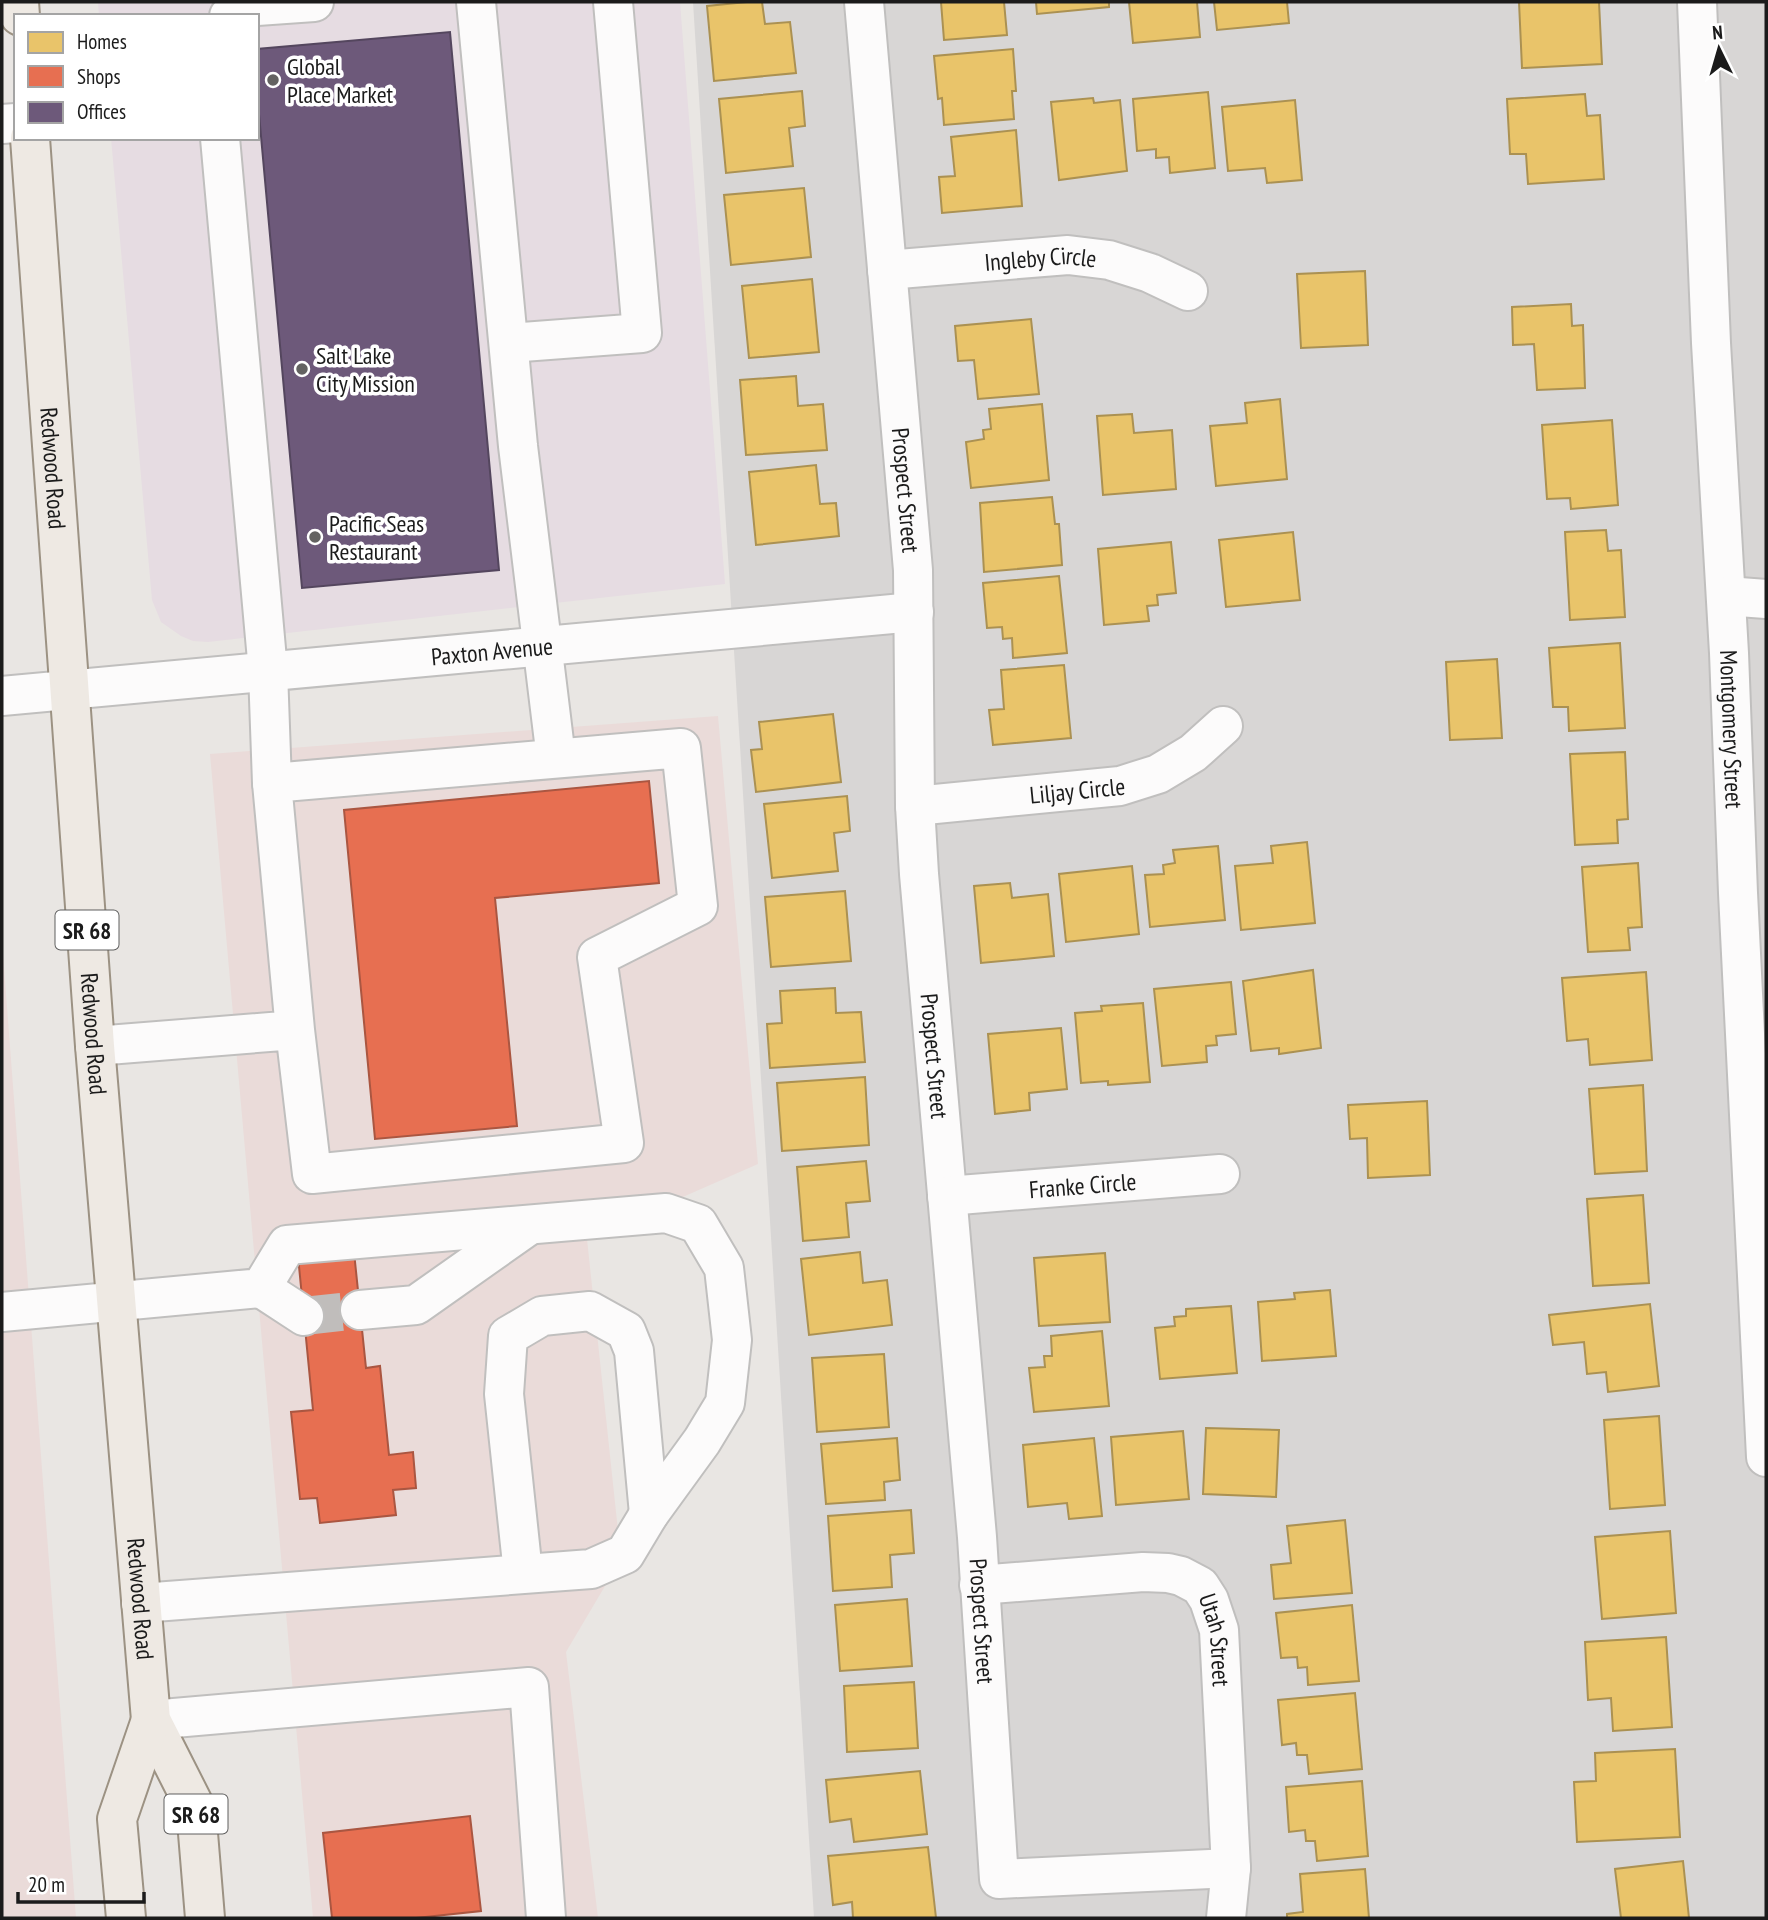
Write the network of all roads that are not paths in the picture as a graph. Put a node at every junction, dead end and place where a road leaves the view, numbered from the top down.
1 (314, 2) edge
2 (476, 2) edge
3 (613, 2) edge
4 (864, 2) edge
5 (1697, 2) edge
6 (235, 14) edge
7 (30, 140) edge
8 (220, 140) edge
9 (887, 270) junction
10 (1188, 291) dead end
11 (509, 343) junction
12 (1727, 596) junction
13 (1766, 598) edge
14 (914, 612) junction
15 (542, 646) junction
16 (268, 671) junction
17 (70, 689) junction
18 (2, 696) edge
19 (1223, 726) dead end
20 (556, 758) junction
21 (272, 782) junction
22 (915, 806) junction
23 (295, 1030) junction
24 (95, 1046) junction
25 (1220, 1174) dead end
26 (947, 1196) junction
27 (530, 1225) junction
28 (261, 1288) junction
29 (116, 1302) junction
30 (360, 1310) tunnel mouth
31 (2, 1312) edge
32 (304, 1316) tunnel mouth
33 (1766, 1457) edge
34 (649, 1514) junction
35 (523, 1573) junction
36 (979, 1585) junction
37 (141, 1603) junction
38 (151, 1720) junction
39 (1231, 1868) junction
40 (126, 1918) edge
41 (205, 1918) edge
42 (546, 1918) edge
43 (1227, 1918) edge

1 - 6 street
2 - 11 street
3 - 11 street
4 - 9 street, Prospect Street
5 - 12 street, Montgomery Street
7 - 17 main road, Redwood Road / SR 68
8 - 16 street
9 - 10 street, Ingleby Circle
9 - 14 street, Prospect Street
11 - 15 street
12 - 13 street
12 - 33 street, Montgomery Street
14 - 15 street, Paxton Avenue
14 - 22 street, Prospect Street
15 - 16 street, Paxton Avenue
15 - 20 street
16 - 17 street, Paxton Avenue
16 - 21 street
17 - 18 street, Paxton Avenue
17 - 24 main road, Redwood Road / SR 68
19 - 22 street, Liljay Circle
20 - 21 street
20 - 23 street
21 - 23 street
22 - 26 street, Prospect Street
23 - 24 street
24 - 29 main road, Redwood Road / SR 68
25 - 26 street, Franke Circle
26 - 36 street, Prospect Street
27 - 28 street
27 - 30 street
27 - 34 street
28 - 29 street
28 - 32 street
29 - 31 street
29 - 37 main road, Redwood Road / SR 68
34 - 35 street
34 - 35 street
35 - 37 street
36 - 39 street, Utah Street
36 - 39 street, Prospect Street
37 - 38 main road, Redwood Road / SR 68
38 - 40 main road, Redwood Road / SR 68
38 - 41 main road, Redwood Road / SR 68
38 - 42 street
39 - 43 street, Utah Street

